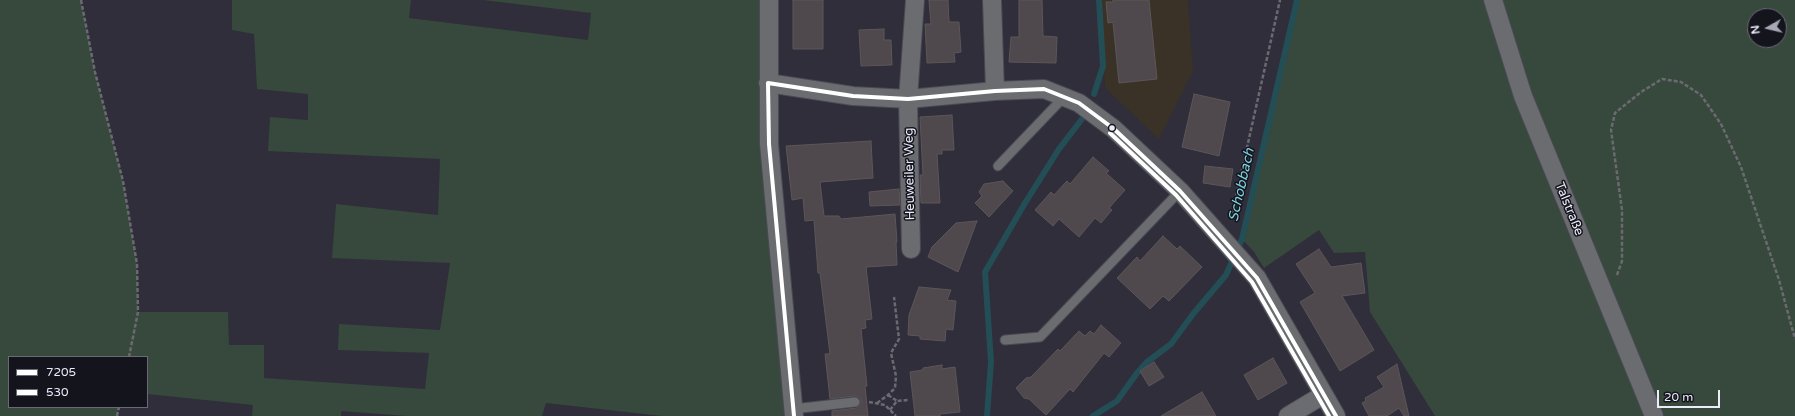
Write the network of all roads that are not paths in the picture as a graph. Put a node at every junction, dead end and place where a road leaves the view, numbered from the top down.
1 (769, 0) edge
2 (915, 0) edge
3 (992, 0) edge
4 (1493, 0) edge
5 (768, 83) junction
6 (995, 91) junction
7 (1064, 97) junction
8 (908, 99) junction
9 (998, 166) dead end
10 (1180, 191) junction
11 (911, 249) dead end
12 (1005, 340) dead end
13 (1323, 395) junction
14 (855, 402) road end
15 (793, 413) edge
16 (1288, 416) edge
17 (1336, 416) edge
18 (1654, 416) edge

1 - 5 street
2 - 8 street, Heuweiler Weg
3 - 6 street
4 - 18 street, Talstraße
5 - 8 street
5 - 15 street
6 - 7 street
6 - 8 street
7 - 9 lane
7 - 10 street
8 - 11 street, Heuweiler Weg
10 - 12 lane
10 - 13 street
13 - 16 street
13 - 17 street
14 - 15 lane

